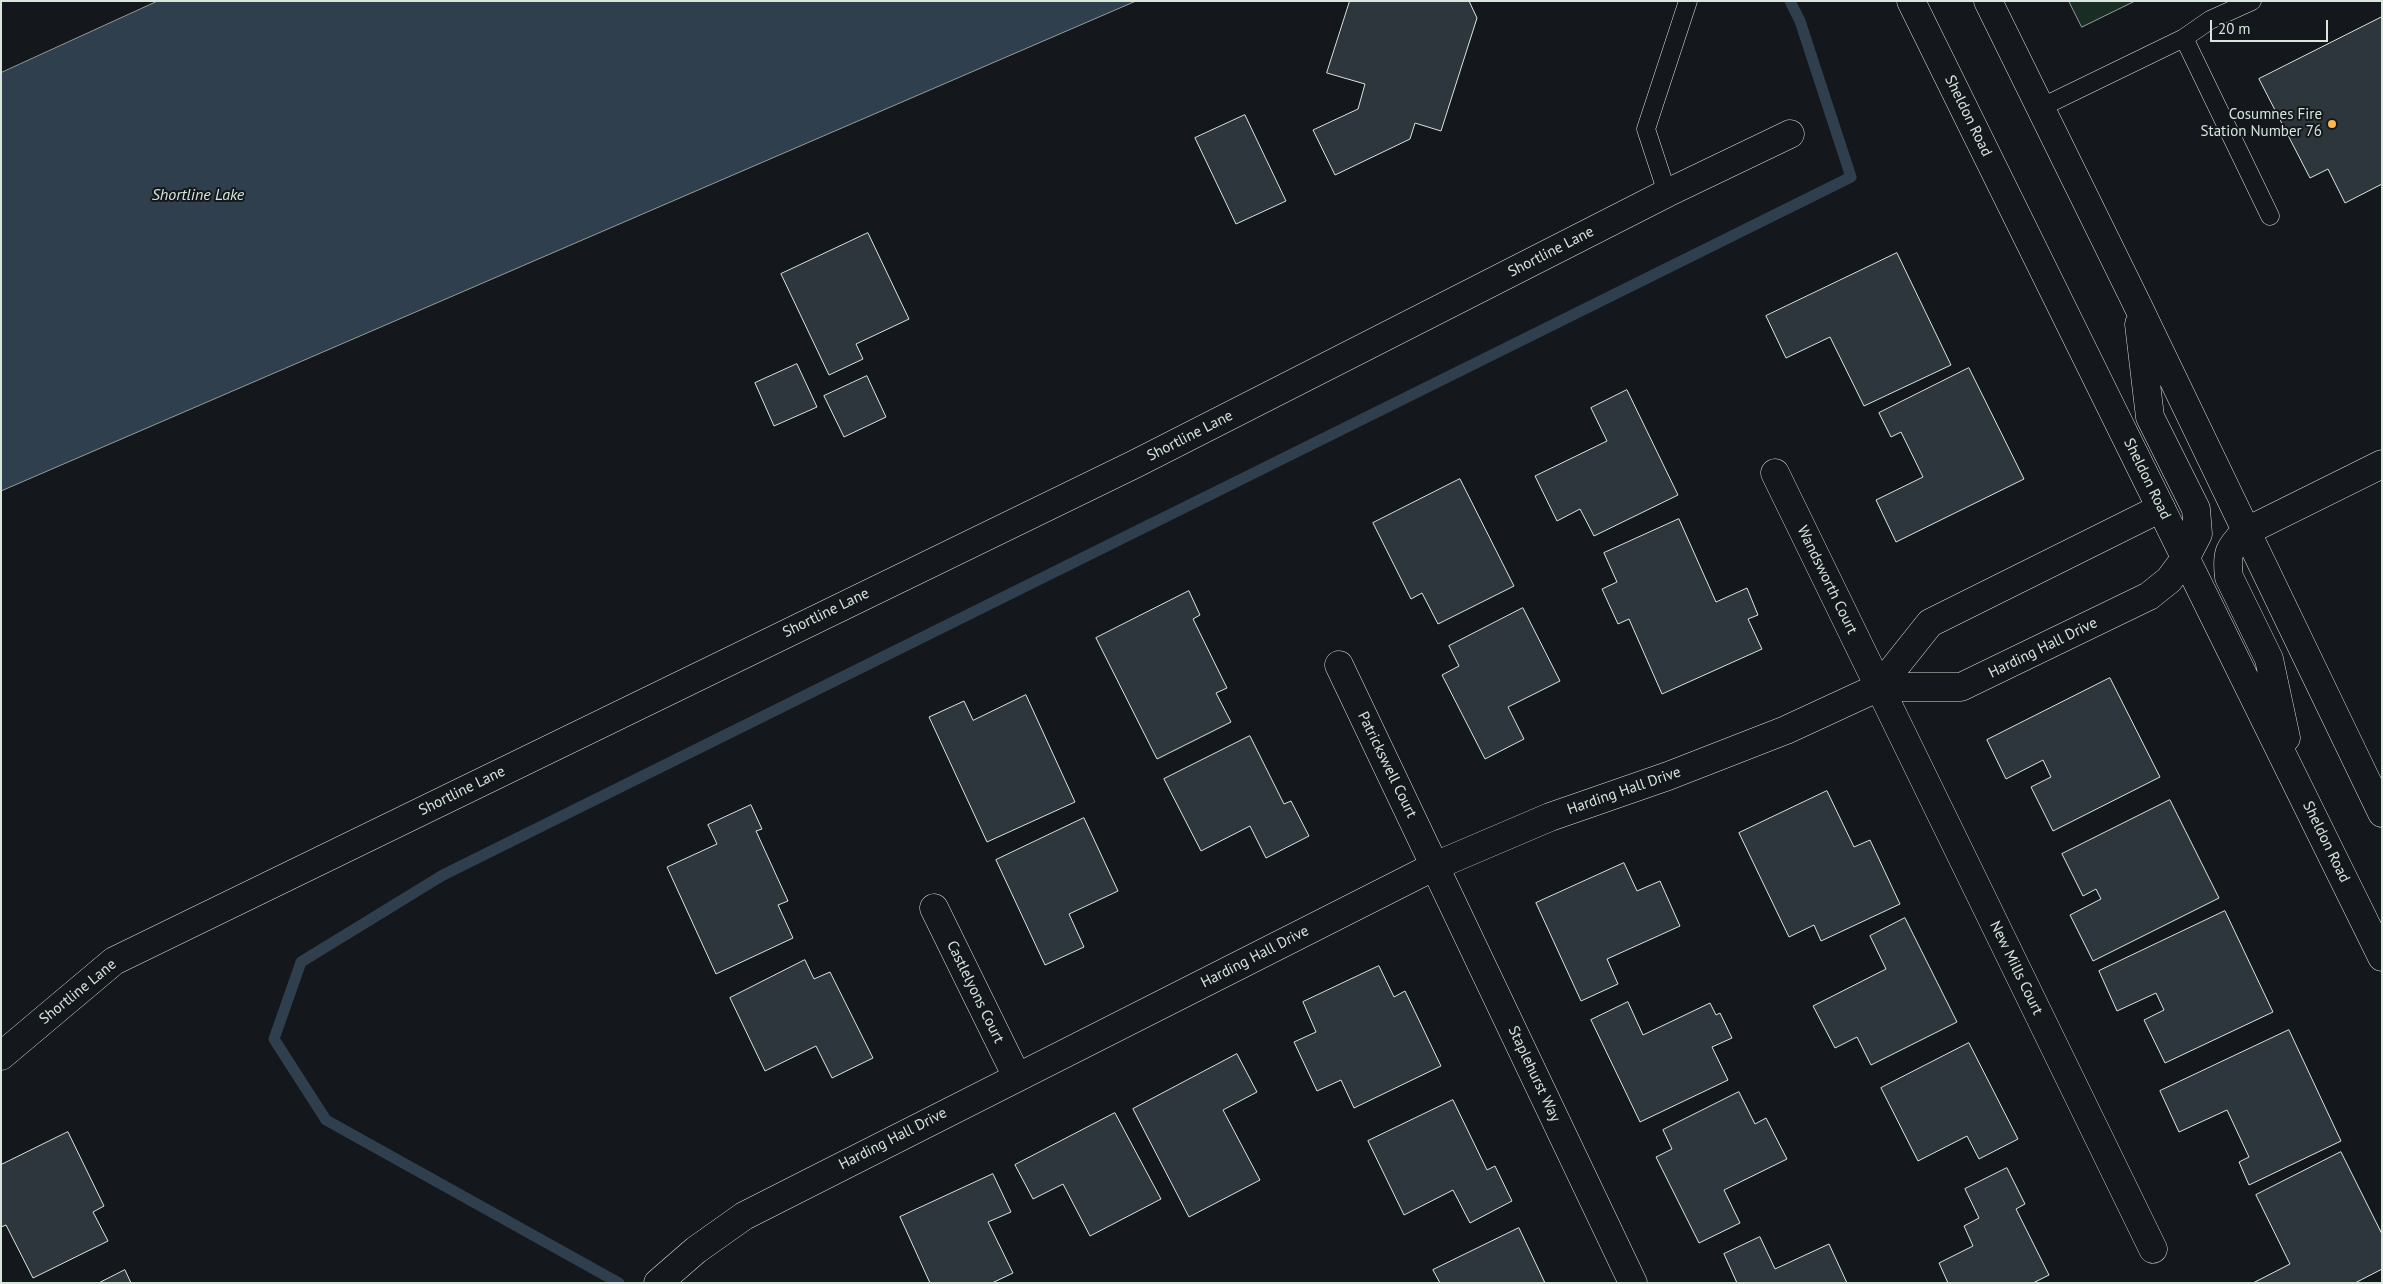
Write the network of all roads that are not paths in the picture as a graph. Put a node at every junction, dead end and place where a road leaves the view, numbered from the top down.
1 (1688, 1) edge
2 (1911, 1) edge
3 (1988, 1) edge
4 (2252, 1) edge
5 (2184, 38) junction
6 (2042, 107) junction
7 (1790, 134) dead end
8 (1666, 193) junction
9 (2270, 216) dead end
10 (2136, 302) junction
11 (2382, 464) edge
12 (1775, 473) dead end
13 (2161, 508) junction
14 (2245, 532) junction
15 (2186, 558) junction
16 (1339, 665) dead end
17 (1879, 687) junction
18 (2292, 772) junction
19 (2382, 813) edge
20 (1435, 866) junction
21 (934, 908) dead end
22 (2382, 957) edge
23 (1, 1056) edge
24 (1017, 1077) junction
25 (2153, 1249) dead end
26 (658, 1283) edge
27 (1633, 1283) edge

1 - 8 lane
2 - 13 street, Sheldon Road
3 - 6 street
4 - 5 lane
5 - 6 lane
5 - 9 lane
6 - 10 street
7 - 8 street, Shortline Lane
8 - 23 street, Shortline Lane
10 - 14 street
10 - 15 street, Harding Hall Drive
11 - 14 street
12 - 17 street, Wandsworth Court
13 - 15 street, Sheldon Road
13 - 17 street, Harding Hall Drive
14 - 18 street
14 - 19 street
15 - 17 street, Harding Hall Drive
15 - 18 street, Sheldon Road
16 - 20 street, Patrickswell Court
17 - 20 street, Harding Hall Drive
17 - 25 street, New Mills Court
18 - 22 street, Sheldon Road
20 - 24 street, Harding Hall Drive
20 - 27 street, Staplehurst Way
21 - 24 street, Castlelyons Court
24 - 26 street, Harding Hall Drive

